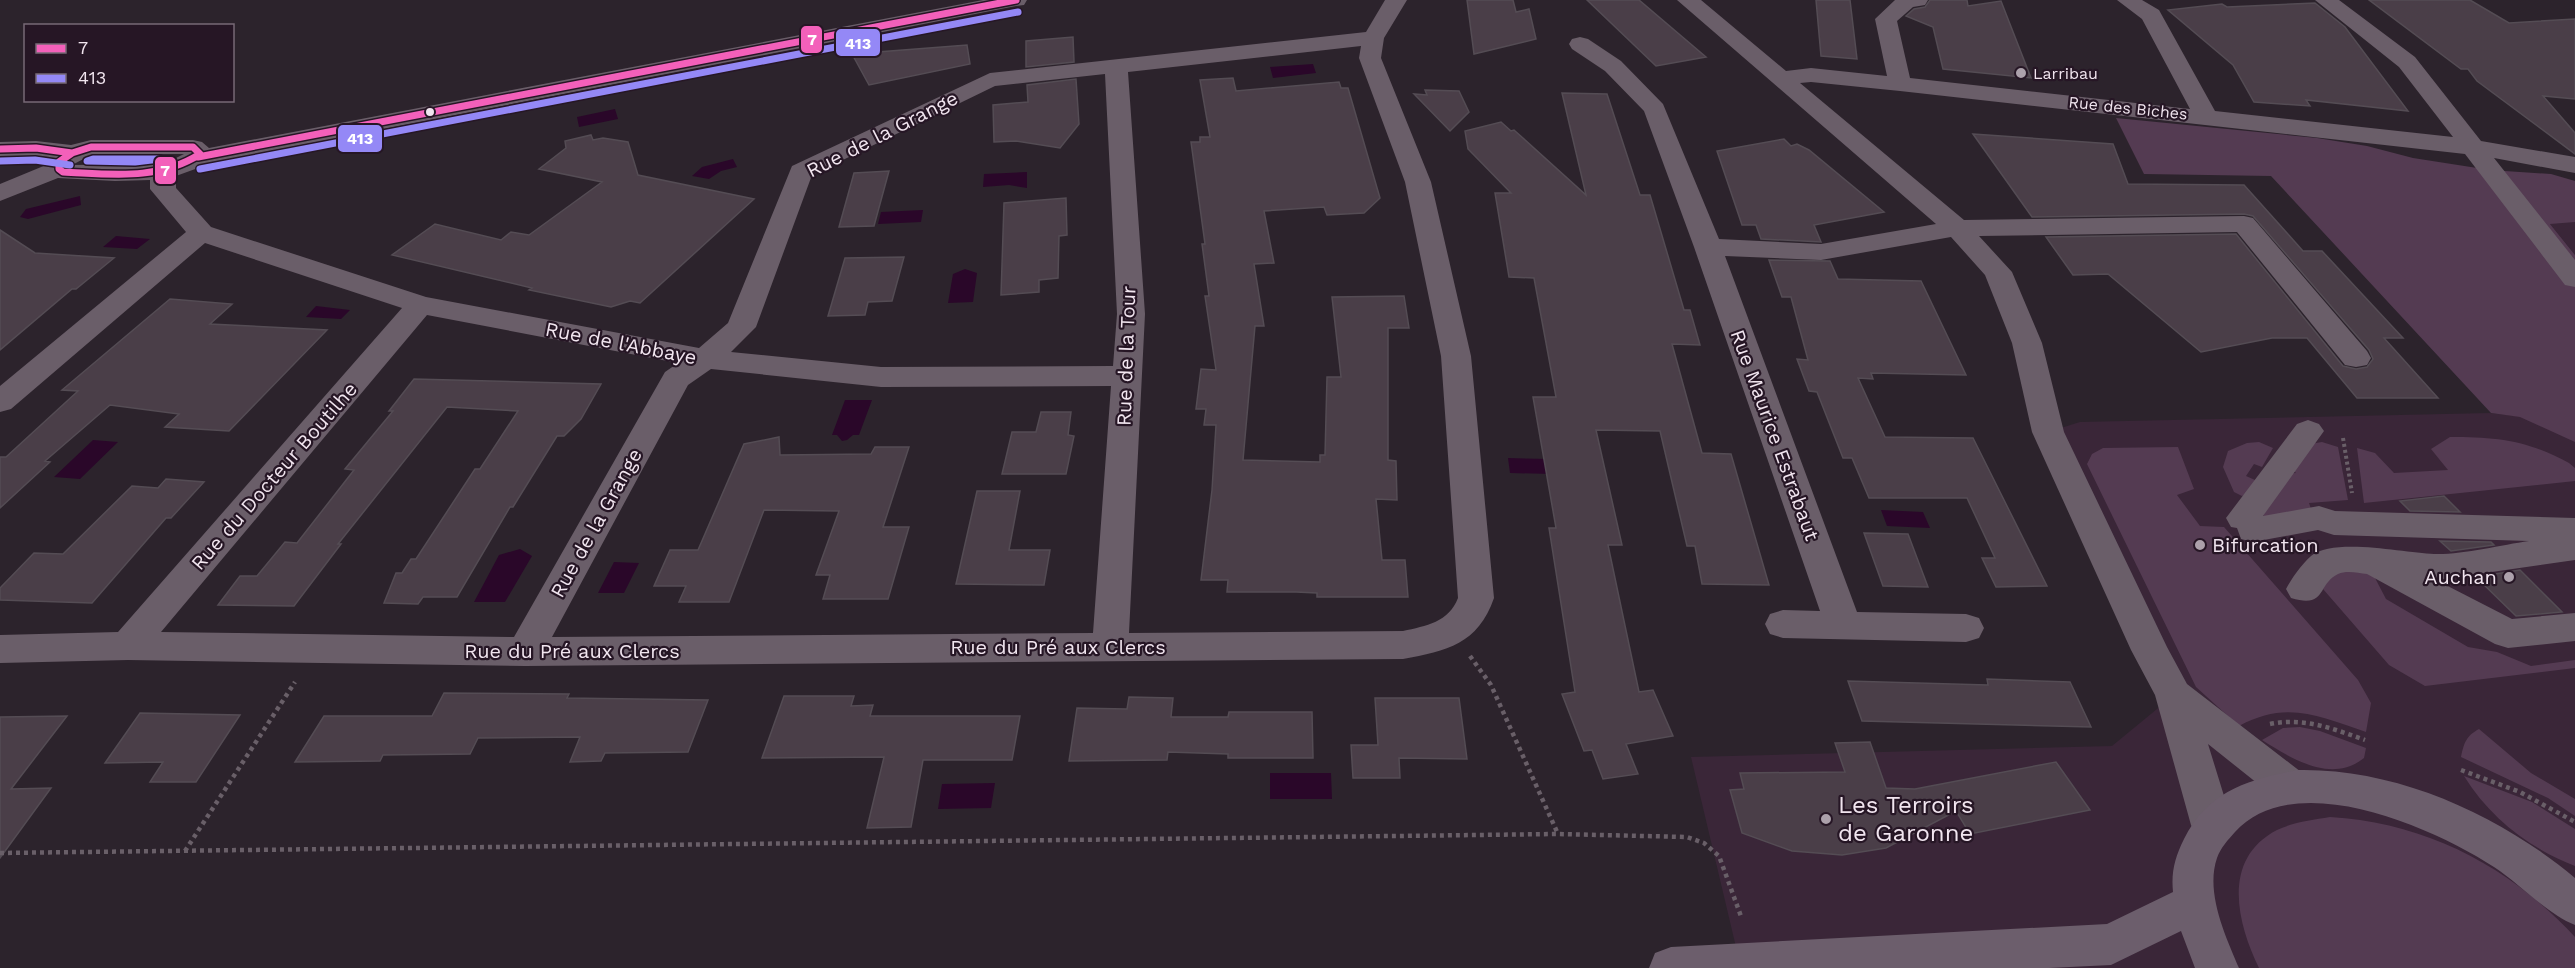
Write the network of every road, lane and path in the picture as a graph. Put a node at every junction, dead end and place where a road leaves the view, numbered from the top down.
1 (1016, 0) edge
2 (1396, 0) edge
3 (1688, 0) edge
4 (1917, 0) edge
5 (2128, 0) edge
6 (2326, 0) edge
7 (1373, 38) junction
8 (1580, 44) dead end
9 (1116, 66) junction
10 (1782, 79) junction
11 (1900, 84) junction
12 (2206, 117) junction
13 (2473, 147) junction
14 (0, 148) edge
15 (198, 157) junction
16 (2575, 157) edge
17 (65, 161) junction
18 (2575, 165) edge
19 (163, 173) junction
20 (0, 193) edge
21 (1957, 228) junction
22 (201, 233) junction
23 (1708, 247) junction
24 (2575, 279) edge
25 (420, 305) junction
26 (2356, 358) dead end
27 (705, 359) junction
28 (1128, 376) junction
29 (0, 402) edge
30 (2341, 430) dead end
31 (2308, 431) dead end
32 (2354, 503) dead end
33 (2575, 530) edge
34 (2575, 547) edge
35 (2368, 560) junction
36 (2304, 589) dead end
37 (1783, 624) dead end
38 (1843, 624) junction
39 (2575, 627) edge
40 (1966, 628) dead end
41 (1452, 632) junction
42 (128, 646) junction
43 (1110, 646) junction
44 (0, 649) edge
45 (317, 649) junction
46 (525, 652) junction
47 (2174, 695) junction
48 (2462, 770) dead end
49 (2291, 787) junction
50 (2575, 822) edge
51 (2212, 825) junction
52 (1558, 834) junction
53 (185, 851) junction
54 (0, 853) edge
55 (2568, 893) edge
56 (2194, 903) junction
57 (1742, 919) dead end
58 (1671, 968) edge
59 (2217, 968) edge

1 - 15 street
2 - 7 street
3 - 10 street
4 - 11 street
5 - 12 street
6 - 13 street
7 - 9 street, Rue de la Grange
7 - 41 street
8 - 23 street, Rue Maurice Estrabaut
9 - 27 street, Rue de la Grange
9 - 28 street, Rue de la Tour
10 - 11 street, Rue des Biches
10 - 21 street
11 - 12 street, Rue des Biches
12 - 13 street, Rue des Biches
13 - 16 street, Rue des Biches
13 - 18 street, Rue des Biches
13 - 24 street
14 - 17 street
15 - 17 street
15 - 19 street
17 - 19 street
17 - 20 street
19 - 22 street
21 - 23 street
21 - 26 street
21 - 47 street
22 - 25 street, Rue de l'Abbaye
22 - 29 street
23 - 38 street, Rue Maurice Estrabaut
25 - 27 street, Rue de l'Abbaye
25 - 42 street, Rue du Docteur Boutilhe
27 - 28 street, Rue de l'Abbaye
27 - 46 street, Rue de la Grange
28 - 43 street, Rue de la Tour
30 - 32 path
31 - 33 street
34 - 35 street
35 - 36 street
35 - 39 street
37 - 38 street
38 - 40 street
41 - 43 street, Rue du Pré aux Clercs
41 - 52 path
42 - 44 street, Rue du Pré aux Clercs
42 - 45 street, Rue du Pré aux Clercs
43 - 46 street, Rue du Pré aux Clercs
45 - 46 street, Rue du Pré aux Clercs
45 - 53 path
47 - 49 street
47 - 51 street
48 - 50 path
49 - 51 main road
49 - 55 main road
51 - 56 main road
52 - 53 path
52 - 57 path
53 - 54 path
56 - 58 main road
56 - 59 main road

